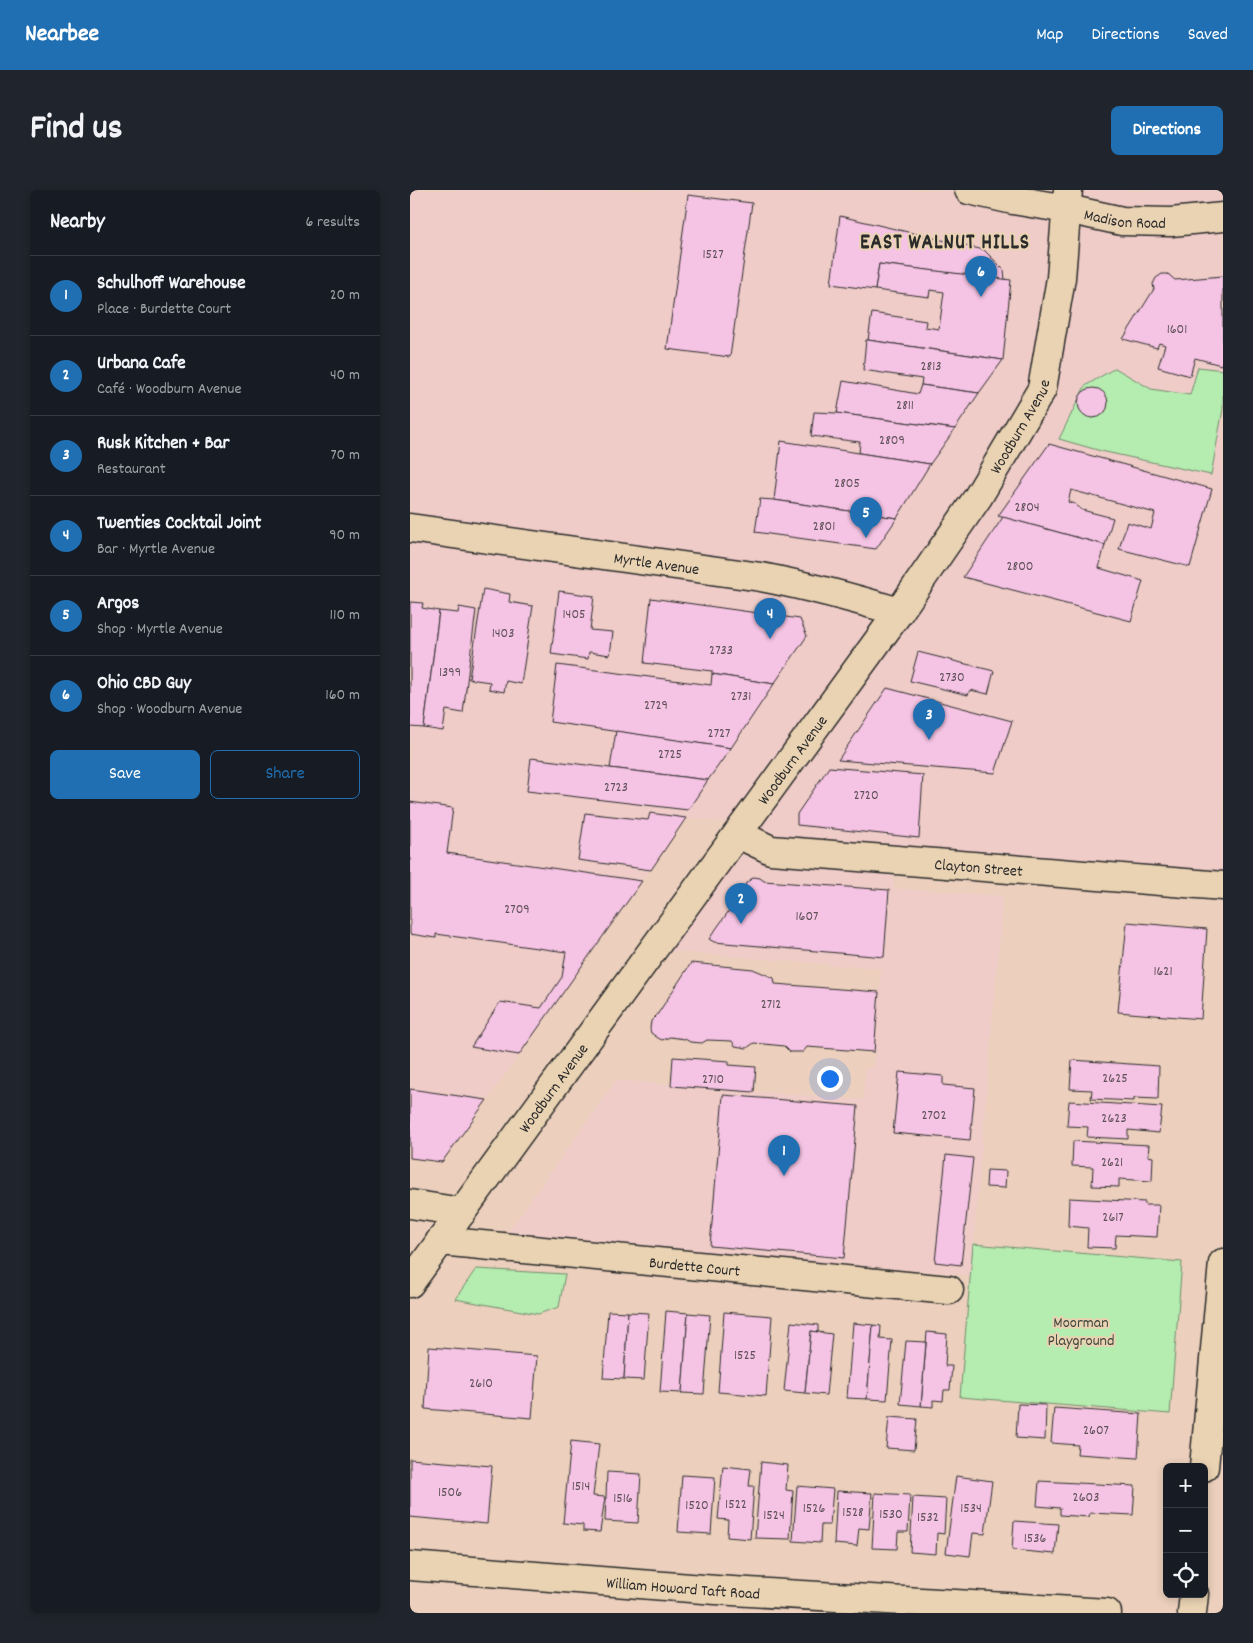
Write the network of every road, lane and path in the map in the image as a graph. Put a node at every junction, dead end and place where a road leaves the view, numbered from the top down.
1 (969, 190) edge
2 (1068, 200) edge
3 (1223, 217) edge
4 (410, 528) edge
5 (899, 612) junction
6 (738, 834) junction
7 (1223, 886) edge
8 (410, 1204) edge
9 (462, 1212) junction
10 (440, 1242) junction
11 (1223, 1263) edge
12 (410, 1283) edge
13 (949, 1290) dead end
14 (1204, 1463) edge
15 (410, 1566) edge
16 (1194, 1598) edge
17 (715, 1601) edge
18 (1107, 1613) edge
19 (1192, 1613) edge

1 - 2 street, Madison Road
2 - 3 street, Madison Road
2 - 5 street, Woodburn Avenue
4 - 5 street, Myrtle Avenue
5 - 6 street, Woodburn Avenue
6 - 7 street, Clayton Street
6 - 9 street, Woodburn Avenue
8 - 9 street
9 - 10 street, Woodburn Avenue
10 - 12 street, Woodburn Avenue
10 - 13 street, Burdette Court
11 - 14 street
15 - 17 street, William Howard Taft Road
16 - 19 street
17 - 18 street, William Howard Taft Road

